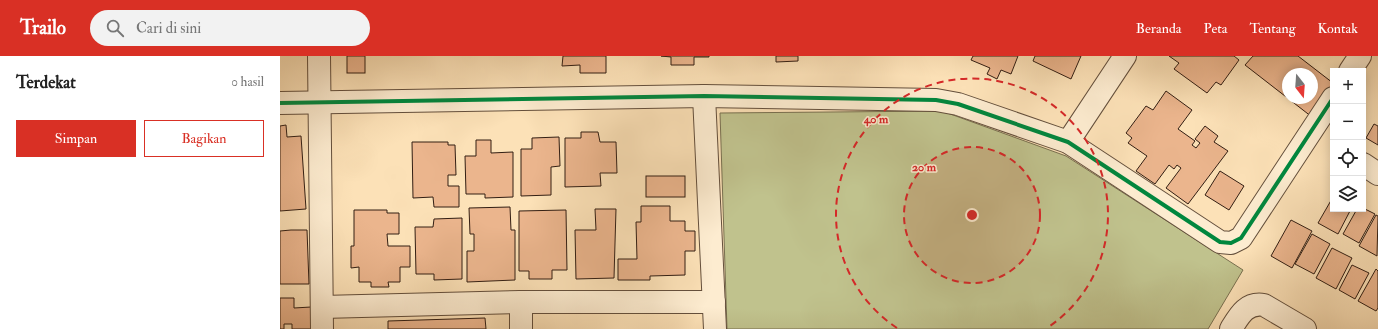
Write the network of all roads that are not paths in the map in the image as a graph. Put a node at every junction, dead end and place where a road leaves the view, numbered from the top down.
1 (318, 56) edge
2 (1125, 56) edge
3 (1360, 56) edge
4 (1352, 68) edge
5 (704, 96) junction
6 (318, 101) junction
7 (280, 103) edge
8 (1330, 103) edge
9 (1068, 142) junction
10 (1366, 166) edge
11 (1378, 174) edge
12 (521, 302) junction
13 (714, 302) junction
14 (322, 307) junction
15 (322, 329) edge
16 (520, 329) edge
17 (715, 329) edge
18 (1230, 329) edge
19 (1305, 329) edge

1 - 6 street
2 - 9 street
3 - 4 street
5 - 6 street
5 - 9 street
5 - 13 street
6 - 7 street
6 - 14 street
8 - 9 street
10 - 11 street
12 - 13 street
12 - 14 street
12 - 16 street
13 - 17 street
14 - 15 street
18 - 19 street

